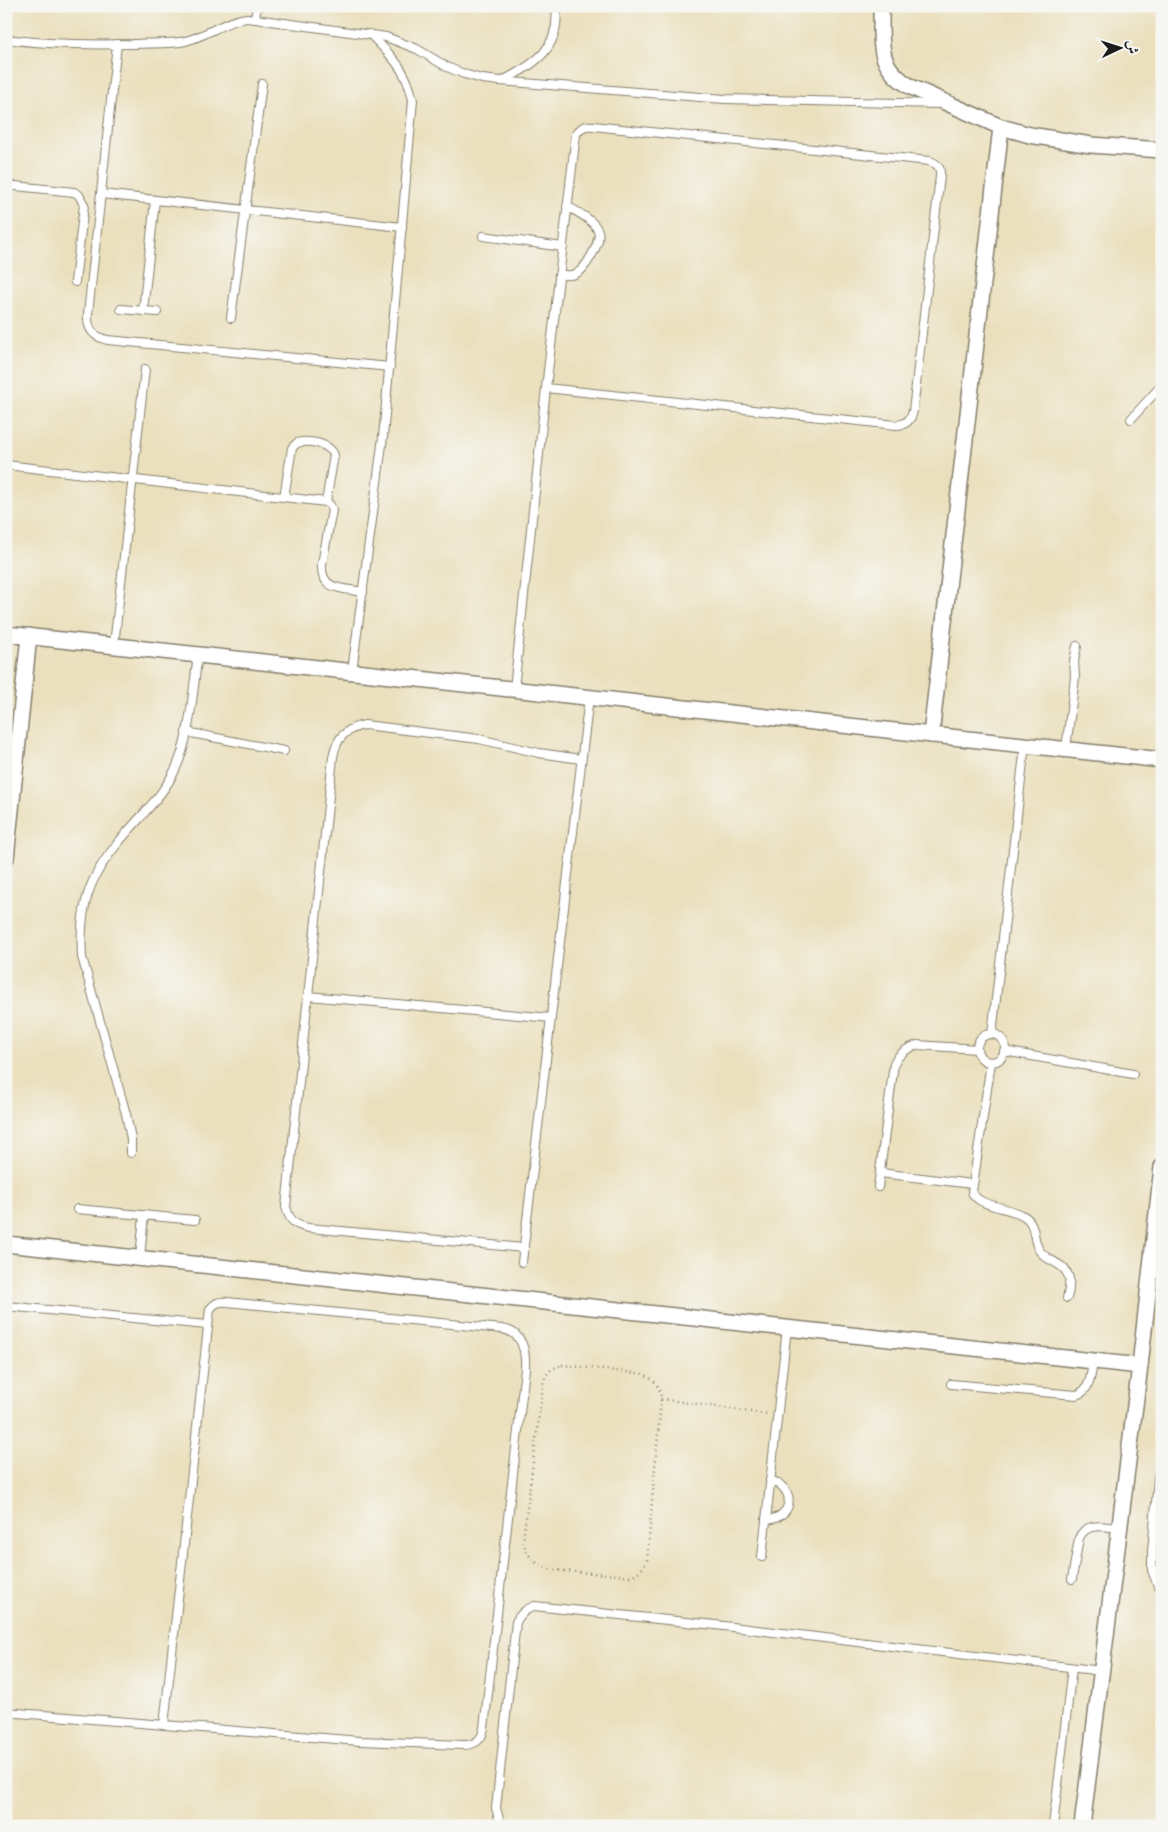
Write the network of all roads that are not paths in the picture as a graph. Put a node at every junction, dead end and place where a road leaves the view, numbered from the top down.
1 (258, 6) edge
2 (556, 6) edge
3 (881, 6) edge
4 (255, 18) junction
5 (370, 34) junction
6 (6, 38) edge
7 (117, 44) junction
8 (500, 82) junction
9 (262, 84) dead end
10 (949, 104) junction
11 (1001, 127) junction
12 (1162, 150) edge
13 (6, 185) edge
14 (101, 194) junction
15 (155, 200) junction
16 (568, 206) junction
17 (245, 210) junction
18 (402, 227) junction
19 (483, 236) dead end
20 (563, 248) junction
21 (560, 274) junction
22 (75, 282) dead end
23 (121, 309) dead end
24 (143, 311) junction
25 (157, 312) dead end
26 (231, 318) dead end
27 (390, 367) junction
28 (145, 369) dead end
29 (1162, 386) edge
30 (546, 388) junction
31 (1130, 419) dead end
32 (6, 465) edge
33 (133, 480) junction
34 (284, 497) junction
35 (326, 502) junction
36 (363, 592) junction
37 (6, 634) edge
38 (29, 636) junction
39 (114, 645) junction
40 (1077, 646) dead end
41 (198, 654) junction
42 (352, 671) junction
43 (514, 689) junction
44 (588, 697) junction
45 (186, 732) junction
46 (931, 735) junction
47 (1025, 745) junction
48 (1066, 749) junction
49 (284, 751) dead end
50 (581, 759) junction
51 (1162, 760) edge
52 (6, 858) edge
53 (308, 996) junction
54 (551, 1018) junction
55 (992, 1034) junction
56 (977, 1049) junction
57 (1004, 1052) junction
58 (991, 1062) junction
59 (1133, 1074) dead end
60 (131, 1153) dead end
61 (1162, 1167) edge
62 (880, 1173) junction
63 (972, 1184) junction
64 (878, 1187) dead end
65 (77, 1209) dead end
66 (144, 1215) junction
67 (195, 1220) dead end
68 (1158, 1227) edge
69 (6, 1244) edge
70 (524, 1248) junction
71 (140, 1258) junction
72 (522, 1262) dead end
73 (1067, 1298) dead end
74 (6, 1306) edge
75 (207, 1325) junction
76 (787, 1328) junction
77 (1093, 1361) junction
78 (1140, 1366) junction
79 (951, 1384) dead end
80 (1162, 1458) edge
81 (770, 1480) junction
82 (766, 1520) junction
83 (1120, 1528) junction
84 (762, 1557) dead end
85 (1072, 1579) dead end
86 (1162, 1590) edge
87 (1072, 1668) junction
88 (1102, 1671) junction
89 (6, 1712) edge
90 (164, 1725) junction
91 (501, 1826) edge
92 (1053, 1826) edge
93 (1082, 1826) edge

1 - 4 lane
2 - 8 lane
3 - 10 street
4 - 5 lane
4 - 7 lane
5 - 8 lane
5 - 18 lane
6 - 7 lane
7 - 14 lane
8 - 10 lane
9 - 17 lane
10 - 11 street
11 - 12 street
11 - 46 street
13 - 22 lane
14 - 15 lane
14 - 27 lane
15 - 17 lane
15 - 24 lane
16 - 20 lane
16 - 21 lane
16 - 30 lane
17 - 18 lane
17 - 26 lane
18 - 27 lane
19 - 20 lane
20 - 21 lane
21 - 30 lane
23 - 24 lane
24 - 25 lane
27 - 36 lane
28 - 33 lane
29 - 31 lane
30 - 43 lane
32 - 33 lane
33 - 34 lane
33 - 39 lane
34 - 35 lane
34 - 35 lane
35 - 36 lane
36 - 42 lane
37 - 38 street
38 - 39 street
38 - 52 street
39 - 41 street
40 - 48 lane
41 - 42 street
41 - 45 lane
42 - 43 street
43 - 44 street
44 - 46 street
44 - 50 lane
45 - 49 lane
45 - 60 lane
46 - 47 street
47 - 48 street
47 - 55 lane
48 - 51 street
50 - 53 lane
50 - 54 lane
53 - 54 lane
53 - 70 lane
54 - 70 lane
55 - 56 lane
55 - 57 lane
56 - 58 lane
56 - 62 lane
57 - 58 lane
57 - 59 lane
58 - 63 lane
61 - 68 street
62 - 63 lane
62 - 64 lane
63 - 73 lane
65 - 66 lane
66 - 67 lane
66 - 71 lane
68 - 78 street
69 - 71 street
70 - 72 lane
71 - 76 street
74 - 75 lane
75 - 90 lane
75 - 90 lane
76 - 77 street
76 - 81 lane
77 - 78 street
77 - 79 lane
78 - 83 street
80 - 86 lane
81 - 82 lane
81 - 82 lane
82 - 84 lane
83 - 85 lane
83 - 88 street
87 - 88 lane
87 - 91 lane
87 - 92 lane
88 - 93 street
89 - 90 lane

